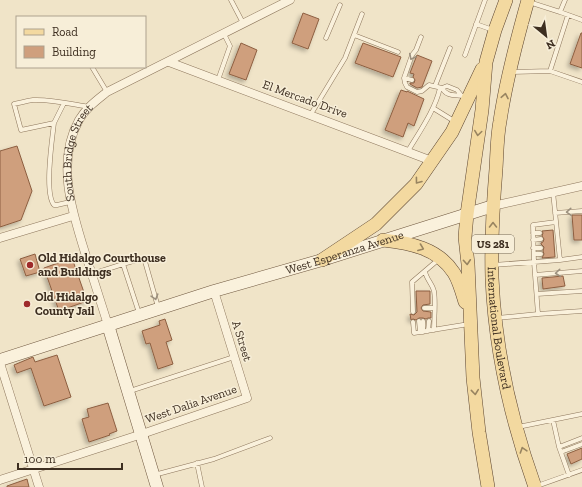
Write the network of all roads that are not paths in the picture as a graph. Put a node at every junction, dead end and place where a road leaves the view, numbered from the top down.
1 (231, 0) edge
2 (290, 0) edge
3 (485, 0) edge
4 (506, 0) edge
5 (565, 0) edge
6 (528, 1) edge
7 (279, 2) edge
8 (340, 5) dead end
9 (560, 12) junction
10 (362, 14) dead end
11 (568, 15) junction
12 (582, 20) edge
13 (243, 24) junction
14 (476, 24) junction
15 (495, 30) junction
16 (224, 34) junction
17 (354, 35) junction
18 (421, 37) dead end
19 (326, 38) dead end
20 (450, 48) dead end
21 (398, 52) dead end
22 (465, 55) dead end
23 (169, 62) junction
24 (486, 62) junction
25 (93, 68) edge
26 (550, 70) junction
27 (510, 72) junction
28 (404, 78) junction
29 (218, 80) junction
30 (412, 80) dead end
31 (582, 82) edge
32 (423, 84) dead end
33 (429, 85) junction
34 (434, 86) junction
35 (441, 88) junction
36 (107, 92) junction
37 (464, 97) junction
38 (64, 103) junction
39 (90, 107) junction
40 (433, 108) junction
41 (311, 114) junction
42 (456, 122) junction
43 (54, 123) junction
44 (408, 151) junction
45 (432, 161) junction
46 (582, 186) edge
47 (553, 192) junction
48 (70, 202) junction
49 (493, 206) junction
50 (582, 211) edge
51 (556, 213) junction
52 (467, 214) junction
53 (73, 216) junction
54 (556, 222) junction
55 (533, 233) junction
56 (540, 233) dead end
57 (0, 238) edge
58 (541, 239) dead end
59 (383, 240) junction
60 (533, 240) junction
61 (534, 248) junction
62 (541, 248) dead end
63 (534, 254) junction
64 (541, 254) dead end
65 (582, 256) edge
66 (440, 258) junction
67 (322, 260) junction
68 (560, 260) junction
69 (534, 262) junction
70 (123, 264) junction
71 (492, 265) junction
72 (425, 270) junction
73 (582, 272) edge
74 (92, 274) junction
75 (535, 275) junction
76 (214, 291) junction
77 (582, 291) edge
78 (536, 294) junction
79 (434, 308) junction
80 (159, 309) junction
81 (427, 309) dead end
82 (414, 310) dead end
83 (582, 311) edge
84 (538, 314) junction
85 (140, 315) junction
86 (496, 318) junction
87 (470, 320) junction
88 (421, 321) dead end
89 (429, 321) dead end
90 (413, 322) dead end
91 (108, 325) junction
92 (434, 330) junction
93 (428, 331) junction
94 (422, 332) junction
95 (235, 357) junction
96 (0, 361) edge
97 (128, 392) junction
98 (247, 398) joint
99 (582, 414) edge
100 (553, 420) junction
101 (516, 427) junction
102 (142, 434) junction
103 (270, 438) dead end
104 (582, 438) edge
105 (582, 444) edge
106 (559, 447) junction
107 (561, 452) junction
108 (197, 464) junction
109 (34, 469) junction
110 (582, 470) edge
111 (569, 475) junction
112 (0, 480) edge
113 (156, 481) edge
114 (39, 487) edge
115 (202, 487) edge
116 (488, 487) edge
117 (535, 487) edge

1 - 13 lane
2 - 7 street, South Bridge Street
3 - 14 lane
4 - 15 main road, International Boulevard / US 281
5 - 9 lane
6 - 9 lane
6 - 27 main road, International Boulevard / US 281
7 - 13 street, South Bridge Street
8 - 19 lane
9 - 11 lane
10 - 17 lane
11 - 12 lane
11 - 26 lane
13 - 16 street, South Bridge Street
14 - 15 lane
14 - 22 lane
15 - 24 main road, International Boulevard / US 281
16 - 23 street, South Bridge Street
16 - 29 lane
17 - 21 lane
17 - 41 lane
18 -> 28 lane
20 - 34 lane
23 - 29 street, El Mercado Drive
23 - 36 street, South Bridge Street
24 - 37 main road
24 -> 52 main road, International Boulevard / US 281
25 - 36 lane
26 - 27 lane
26 - 31 lane
49 -> 27 main road, International Boulevard / US 281
28 - 30 lane
28 - 33 lane
29 - 41 street, El Mercado Drive
32 - 33 lane
33 - 34 lane
34 - 35 lane
35 - 37 lane
35 - 37 lane
35 - 40 lane
36 - 39 street, South Bridge Street
37 - 42 main road
38 - 39 lane
38 - 43 lane
38 - 43 lane
39 - 48 street, South Bridge Street
40 - 42 lane
40 - 44 lane
41 - 44 street, El Mercado Drive
42 - 45 main road
43 - 48 lane
44 - 45 street, El Mercado Drive
45 -> 67 main road
46 - 47 street, West Esperanza Avenue
47 - 49 street, West Esperanza Avenue
47 - 51 lane
48 - 53 street, South Bridge Street
49 - 52 street, West Esperanza Avenue
71 -> 49 main road, International Boulevard / US 281
50 -> 51 lane
51 - 54 lane
52 - 59 street, West Esperanza Avenue
52 -> 87 main road, International Boulevard / US 281
53 - 57 street
53 - 74 street, South Bridge Street
54 - 55 lane
54 - 68 lane
55 - 56 lane
55 - 60 lane
58 - 60 lane
59 -> 66 main road
59 - 67 street, West Esperanza Avenue
60 - 61 lane
61 - 62 lane
61 - 63 lane
63 - 64 lane
63 - 69 lane
65 - 68 lane
66 - 72 lane
66 - 87 main road
67 - 76 street, West Esperanza Avenue
68 - 69 lane
69 - 71 lane
69 - 75 lane
70 - 74 lane
70 -> 80 lane
70 - 85 lane
71 - 86 main road, International Boulevard / US 281
72 - 79 lane
72 - 82 lane
73 -> 75 lane
74 - 91 street, South Bridge Street
75 - 78 lane
76 - 80 street, West Esperanza Avenue
76 - 95 street, A Street
77 - 78 lane
78 - 84 lane
79 - 81 lane
79 - 92 lane
80 - 85 street, West Esperanza Avenue
83 - 84 lane
84 - 86 lane
85 - 91 street, West Esperanza Avenue
86 - 101 main road, International Boulevard / US 281
87 - 92 lane
87 -> 116 main road, International Boulevard / US 281
88 - 94 lane
89 - 93 lane
90 - 94 lane
91 - 96 street, West Esperanza Avenue
91 - 97 street, South Bridge Street
92 - 93 lane
93 - 94 lane
95 - 97 lane
95 - 98 street, A Street
96 - 109 street
97 - 102 street, South Bridge Street
98 - 102 street, West Dalia Avenue
99 - 100 lane
100 - 101 lane
100 - 106 lane
117 -> 101 main road, International Boulevard / US 281
102 - 109 street, West Dalia Avenue
102 - 113 street, South Bridge Street
103 - 108 lane
104 - 106 lane
105 - 107 lane
106 - 107 lane
107 - 111 lane
108 - 113 lane
108 - 115 lane
109 - 112 street, West Dalia Avenue
109 - 114 street
110 - 111 lane
111 - 117 lane

